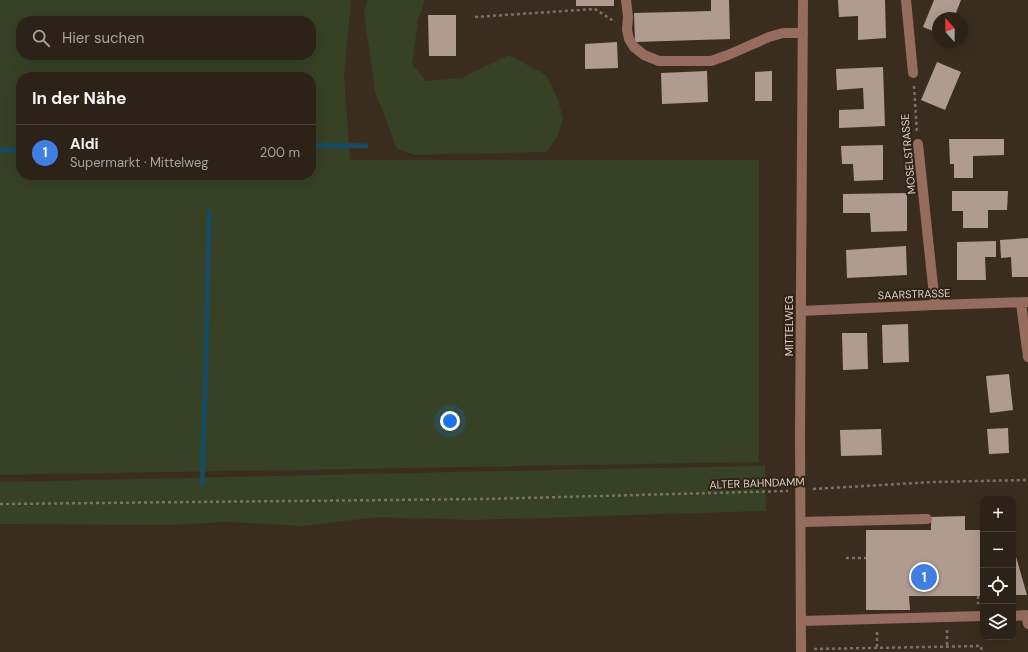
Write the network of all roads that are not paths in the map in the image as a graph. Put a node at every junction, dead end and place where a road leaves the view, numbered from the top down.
1 (626, 0) edge
2 (803, 0) edge
3 (906, 0) edge
4 (803, 33) junction
5 (913, 73) road end
6 (918, 144) road end
7 (1024, 303) edge
8 (935, 305) junction
9 (801, 311) junction
10 (1028, 357) edge
11 (926, 519) dead end
12 (801, 522) junction
13 (980, 616) edge
14 (1016, 616) edge
15 (801, 621) junction
16 (1028, 624) edge
17 (801, 651) edge

1 - 4 street
2 - 4 street, MITTELWEG
3 - 5 street
4 - 9 street, MITTELWEG
6 - 8 street, MOSELSTRASSE
7 - 8 street, SAARSTRASSE
7 - 10 street
8 - 9 street, SAARSTRASSE
9 - 12 street, MITTELWEG
11 - 12 street
12 - 15 street, MITTELWEG
13 - 15 street
14 - 16 street
15 - 17 street, MITTELWEG

